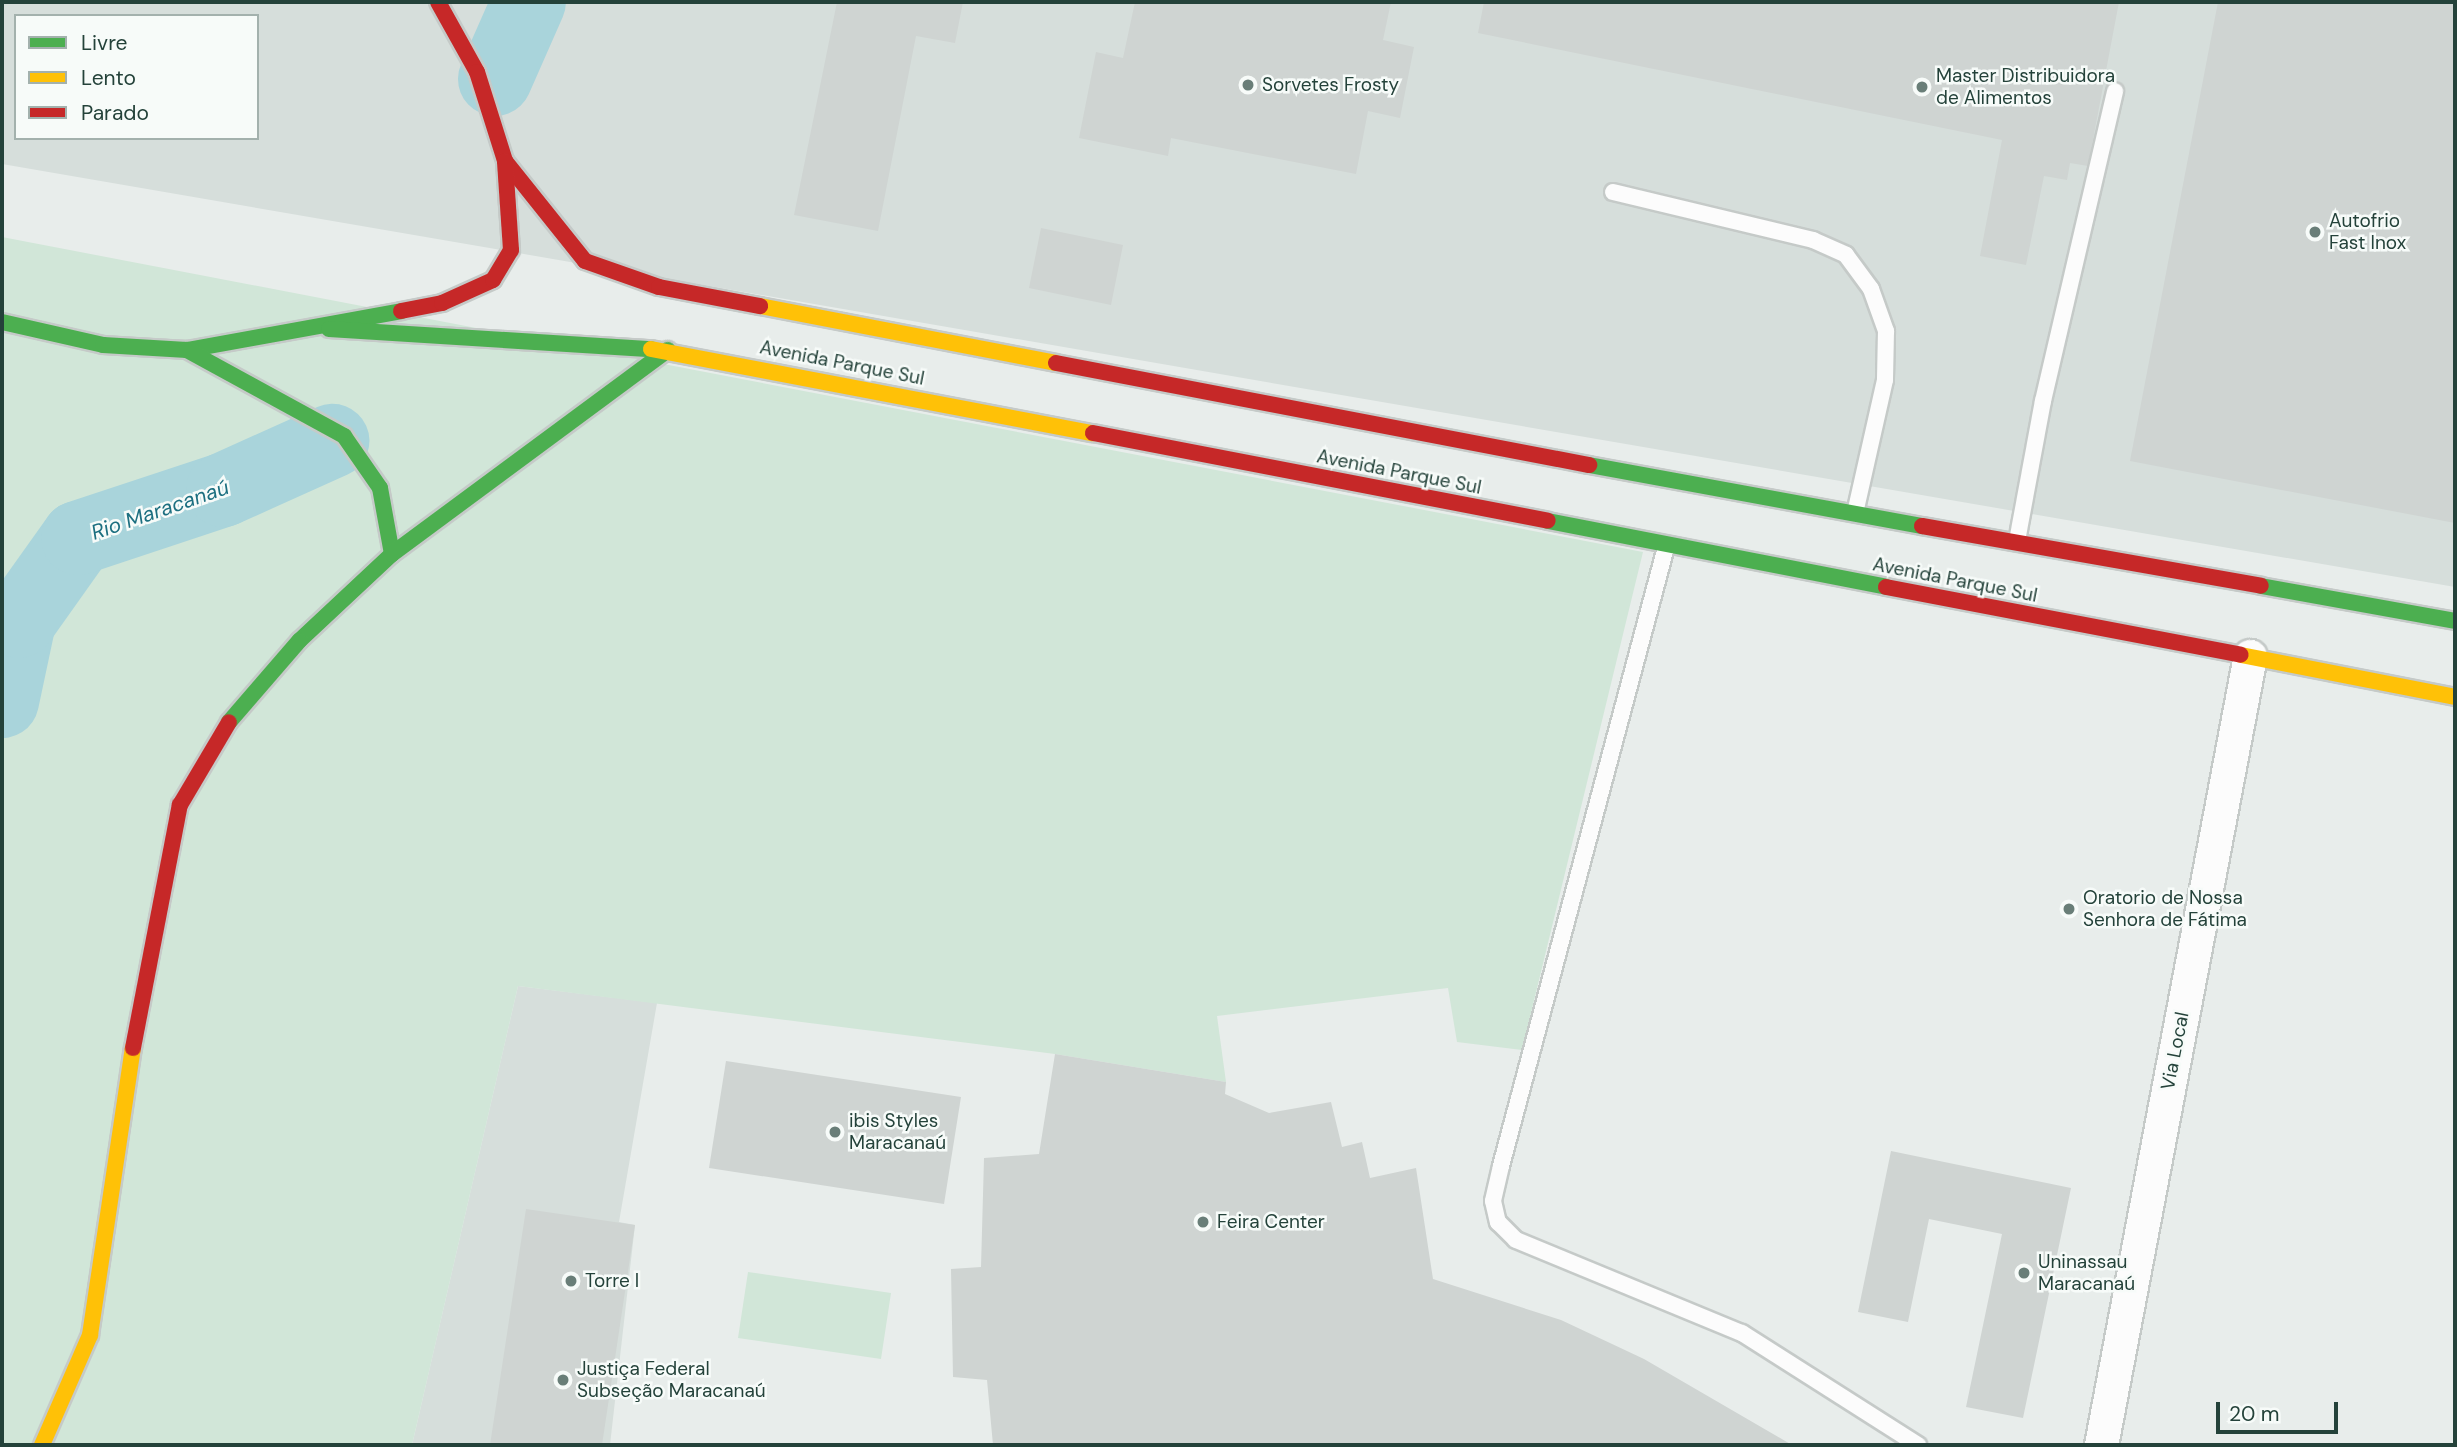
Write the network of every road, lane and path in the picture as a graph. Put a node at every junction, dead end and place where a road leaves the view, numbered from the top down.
1 (438, 2) edge
2 (2115, 91) dead end
3 (505, 161) junction
4 (1613, 192) dead end
5 (2, 322) edge
6 (329, 329) junction
7 (187, 350) junction
8 (668, 350) junction
9 (1856, 513) junction
10 (2017, 541) junction
11 (1666, 547) junction
12 (392, 554) junction
13 (2455, 621) edge
14 (2250, 656) junction
15 (2455, 697) edge
16 (42, 1445) edge
17 (1918, 1445) edge
18 (2101, 1445) edge

1 - 3 street, Avenida Parque Sul
2 - 10 lane
3 - 6 street, Avenida Parque Sul
3 - 9 street, Avenida Parque Sul
4 - 9 lane
5 - 7 street, Avenida Parque Sul
6 - 7 street, Avenida Parque Sul
6 - 8 street, Avenida Parque Sul
7 - 12 street
8 - 11 street, Avenida Parque Sul
8 - 12 street
9 - 10 street, Avenida Parque Sul
10 - 13 street, Avenida Parque Sul
11 - 14 street, Avenida Parque Sul
11 - 17 lane
12 - 16 street
14 - 15 street, Avenida Parque Sul
14 - 18 street, Via Local

